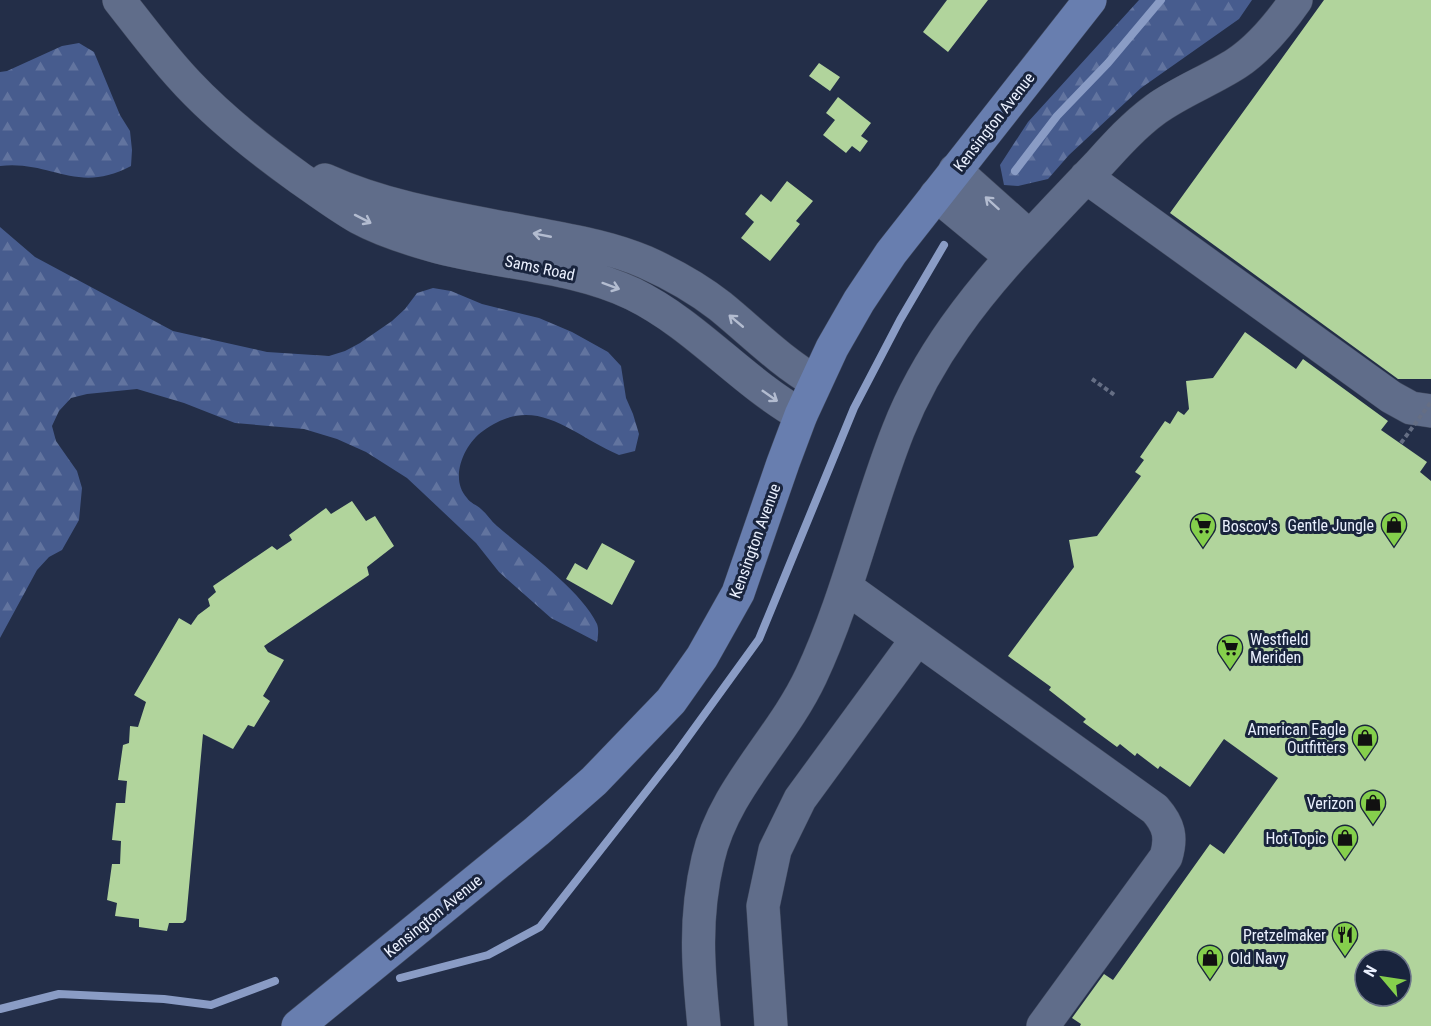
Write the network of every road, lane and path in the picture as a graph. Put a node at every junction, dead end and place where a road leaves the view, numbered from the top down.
1 (119, 0) edge
2 (1090, 0) edge
3 (1296, 0) edge
4 (262, 152) junction
5 (1086, 177) junction
6 (945, 183) junction
7 (1021, 247) junction
8 (1092, 379) dead end
9 (816, 382) junction
10 (1116, 396) dead end
11 (1431, 402) edge
12 (1431, 411) edge
13 (801, 415) junction
14 (1401, 443) dead end
15 (847, 588) junction
16 (917, 639) junction
17 (298, 1026) edge
18 (704, 1026) edge
19 (771, 1026) edge
20 (1043, 1026) edge

1 - 4 street, Sams Road
2 - 6 main road, Kensington Avenue
3 - 5 street
9 -> 4 street, Sams Road
4 -> 13 street, Sams Road
5 - 7 street
5 - 12 street
6 - 7 street
6 - 9 main road, Kensington Avenue
7 - 15 street
8 - 10 path
9 - 13 main road, Kensington Avenue
11 - 14 path, bridge
13 - 17 main road, Kensington Avenue
15 - 16 street
15 - 18 street
16 - 19 street
16 - 20 street

